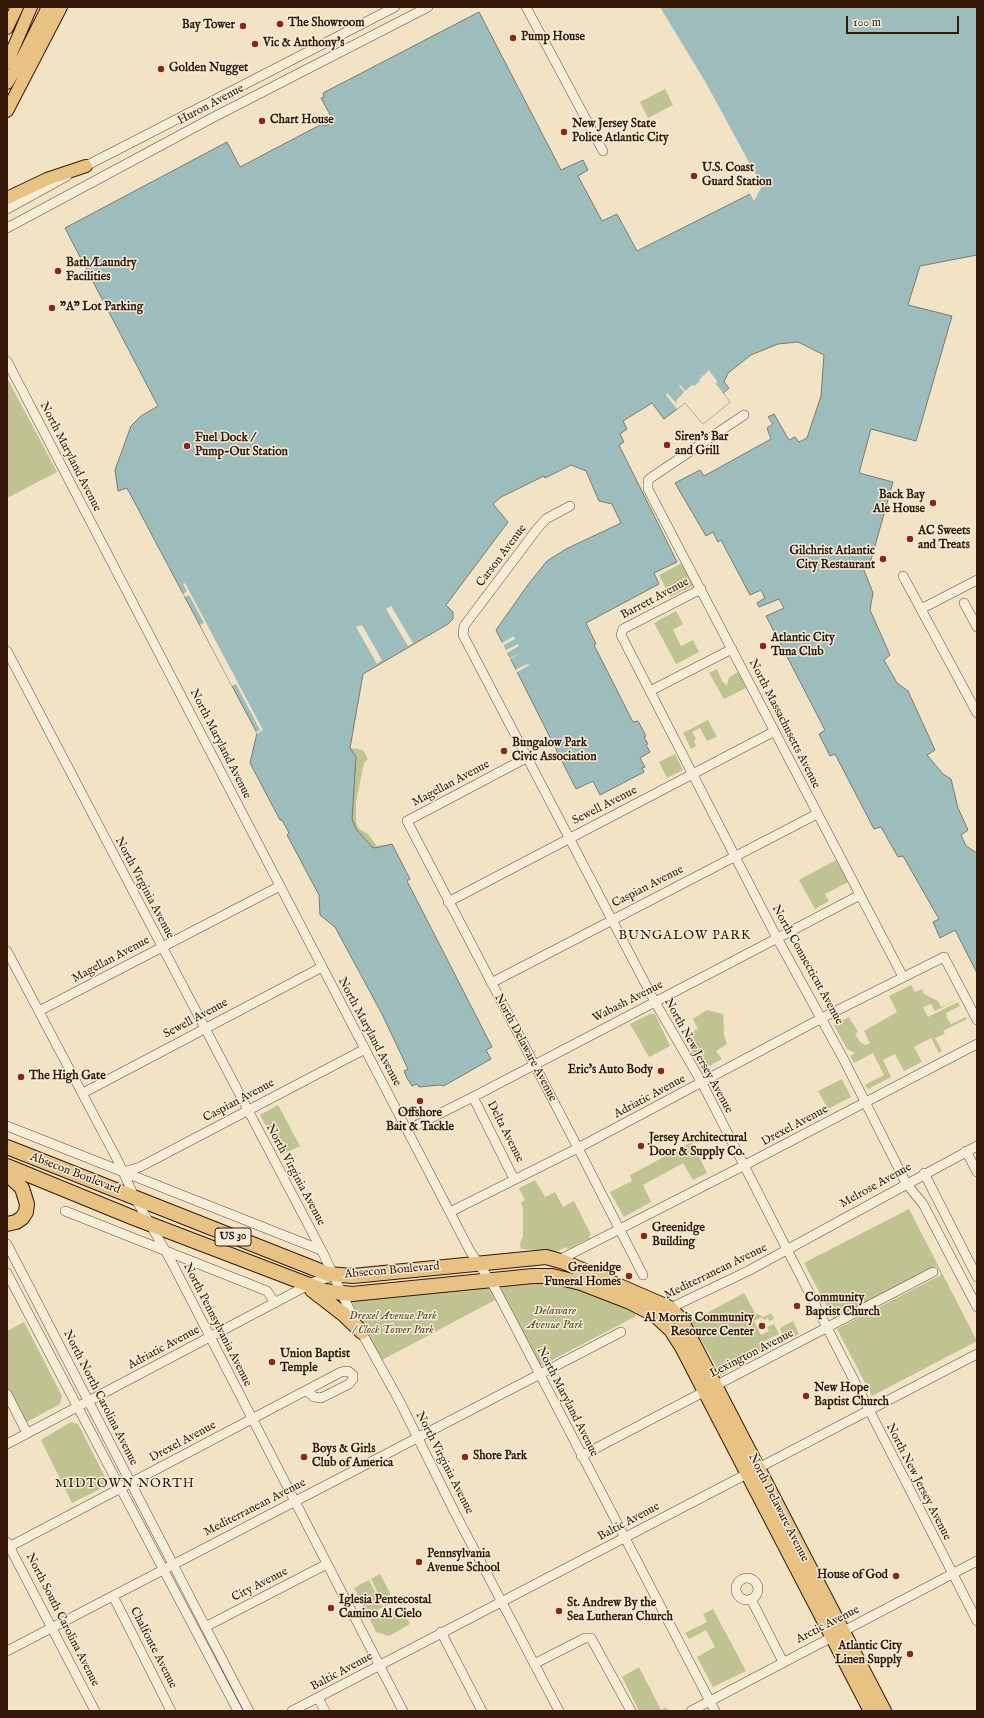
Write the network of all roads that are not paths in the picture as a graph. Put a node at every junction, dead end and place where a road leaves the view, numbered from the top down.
1 (17, 7) edge
2 (31, 7) edge
3 (48, 7) edge
4 (61, 7) edge
5 (395, 7) edge
6 (428, 7) edge
7 (526, 7) edge
8 (7, 27) edge
9 (7, 63) edge
10 (7, 83) edge
11 (7, 111) edge
12 (603, 151) dead end
13 (86, 166) junction
14 (7, 198) edge
15 (7, 209) edge
16 (7, 228) edge
17 (7, 361) edge
18 (744, 414) dead end
19 (570, 506) dead end
20 (903, 576) dead end
21 (977, 580) edge
22 (701, 589) junction
23 (964, 603) dead end
24 (921, 609) junction
25 (977, 625) edge
26 (463, 630) joint
27 (621, 632) joint
28 (732, 649) junction
29 (7, 652) edge
30 (650, 691) junction
31 (977, 713) edge
32 (774, 732) junction
33 (528, 757) junction
34 (693, 774) junction
35 (817, 814) junction
36 (407, 821) joint
37 (570, 838) junction
38 (734, 856) junction
39 (280, 886) junction
40 (860, 895) junction
41 (448, 902) junction
42 (612, 920) junction
43 (777, 938) junction
44 (161, 947) junction
45 (7, 951) edge
46 (322, 967) junction
47 (903, 977) junction
48 (491, 983) junction
49 (655, 1002) junction
50 (39, 1011) junction
51 (822, 1018) junction
52 (977, 1020) edge
53 (204, 1029) junction
54 (977, 1044) edge
55 (365, 1049) junction
56 (534, 1065) junction
57 (702, 1083) junction
58 (83, 1093) junction
59 (473, 1097) junction
60 (865, 1103) junction
61 (247, 1110) junction
62 (11, 1127) edge
63 (407, 1130) junction
64 (977, 1146) edge
65 (7, 1147) edge
66 (578, 1148) junction
67 (966, 1151) junction
68 (7, 1166) edge
69 (743, 1166) junction
70 (123, 1172) junction
71 (977, 1172) edge
72 (924, 1173) junction
73 (7, 1174) edge
74 (514, 1178) junction
75 (906, 1183) junction
76 (134, 1196) junction
77 (65, 1211) dead end
78 (450, 1212) junction
79 (148, 1223) junction
80 (7, 1224) edge
81 (619, 1228) junction
82 (7, 1244) edge
83 (786, 1249) junction
84 (321, 1250) junction
85 (166, 1251) junction
86 (559, 1260) junction
87 (478, 1263) junction
88 (933, 1272) dead end
89 (7, 1273) edge
90 (333, 1275) junction
91 (642, 1275) dead end
92 (977, 1277) edge
93 (490, 1280) junction
94 (307, 1286) junction
95 (342, 1294) junction
96 (275, 1303) junction
97 (977, 1307) edge
98 (670, 1308) junction
99 (655, 1315) junction
100 (827, 1328) junction
101 (362, 1332) junction
102 (621, 1332) dead end
103 (210, 1337) junction
104 (977, 1354) edge
105 (539, 1374) junction
106 (710, 1389) junction
107 (306, 1391) dead end
108 (7, 1394) edge
109 (88, 1402) junction
110 (78, 1407) junction
111 (868, 1411) junction
112 (252, 1419) junction
113 (27, 1433) junction
114 (418, 1437) junction
115 (7, 1444) edge
116 (581, 1456) junction
117 (753, 1471) junction
118 (131, 1483) junction
119 (122, 1488) junction
120 (294, 1502) junction
121 (624, 1538) junction
122 (8, 1545) edge
123 (977, 1562) edge
124 (327, 1564) junction
125 (172, 1565) junction
126 (163, 1570) junction
127 (952, 1574) junction
128 (113, 1596) junction
129 (751, 1599) dead end
130 (501, 1601) junction
131 (977, 1621) edge
132 (205, 1627) junction
133 (52, 1628) junction
134 (441, 1632) junction
135 (838, 1634) junction
136 (7, 1651) edge
137 (783, 1662) junction
138 (534, 1664) junction
139 (379, 1666) junction
140 (318, 1698) junction
141 (709, 1702) junction
142 (95, 1711) edge
143 (171, 1711) edge
144 (238, 1711) edge
145 (249, 1711) edge
146 (292, 1711) edge
147 (325, 1711) edge
148 (403, 1711) edge
149 (482, 1711) edge
150 (559, 1711) edge
151 (631, 1711) edge
152 (691, 1711) edge
153 (715, 1711) edge
154 (871, 1711) edge
155 (884, 1711) edge

1 - 8 main road
2 - 9 main road
3 - 10 main road
4 - 11 main road
5 - 13 street, Huron Avenue
6 - 16 street, Huron Avenue
7 - 12 street
13 - 14 main road
13 - 15 street, Huron Avenue
17 - 39 street, North Maryland Avenue
18 - 22 street, North Massachusetts Avenue
19 - 26 street, Carson Avenue
20 - 24 street
21 - 24 street
22 - 27 street, Barrett Avenue
22 - 28 street, North Massachusetts Avenue
23 - 25 street
24 - 31 street
26 - 33 street, North New Jersey Avenue
27 - 30 street, North Connecticut Avenue
28 - 30 street
28 - 32 street, North Massachusetts Avenue
29 - 44 street, North Virginia Avenue
30 - 34 street, North Connecticut Avenue
32 - 34 street, Sewell Avenue
32 - 35 street, North Massachusetts Avenue
33 - 36 street, Magellan Avenue
33 - 37 street, North New Jersey Avenue
34 - 37 street, Sewell Avenue
34 - 38 street, North Connecticut Avenue
35 - 38 street, Caspian Avenue
35 - 40 street, North Massachusetts Avenue
36 - 41 street, North Delaware Avenue
37 - 41 street, Sewell Avenue
37 - 42 street, North New Jersey Avenue
38 - 42 street, Caspian Avenue
38 - 43 street, North Connecticut Avenue
39 - 44 street, Magellan Avenue
39 - 46 street, North Maryland Avenue
40 - 43 street, Wabash Avenue
40 - 47 street, North Massachusetts Avenue
41 - 48 street, North Delaware Avenue
42 - 48 street, Caspian Avenue
42 - 49 street, North New Jersey Avenue
43 - 49 street, Wabash Avenue
43 - 51 street, North Connecticut Avenue
44 - 50 street, Magellan Avenue
44 - 53 street, North Virginia Avenue
45 - 50 street, North Pennsylvania Avenue
46 - 53 street, Sewell Avenue
46 - 55 street, North Maryland Avenue
47 - 51 street, Adriatic Avenue
47 - 52 street, Adriatic Avenue
48 - 56 street, North Delaware Avenue
49 - 56 street, Wabash Avenue
49 - 57 street, North New Jersey Avenue
50 - 58 street, North Pennsylvania Avenue
51 - 57 street, Adriatic Avenue
51 - 60 street, North Connecticut Avenue
53 - 58 street, Sewell Avenue
53 - 61 street, North Virginia Avenue
54 - 60 street, Drexel Avenue
55 - 61 street, Caspian Avenue
55 - 63 street, North Maryland Avenue
56 - 59 street, Wabash Avenue
56 - 66 street, North Delaware Avenue
57 - 66 street, Adriatic Avenue
57 - 69 street, North New Jersey Avenue
58 - 70 street, North Pennsylvania Avenue
59 - 63 street, Wabash Avenue
59 - 74 street, Delta Avenue
60 - 69 street, Drexel Avenue
60 - 75 street, North Connecticut Avenue
61 - 70 street, Caspian Avenue
61 - 84 street, North Virginia Avenue
62 - 70 street, Absecon Boulevard
63 - 78 street, North Maryland Avenue
64 - 67 street, Melrose Avenue
65 - 76 highway, Absecon Boulevard / US 30
66 - 74 street, Adriatic Avenue
66 - 81 street, North Delaware Avenue
67 - 71 street
67 - 72 street, Melrose Avenue
68 - 79 highway, Absecon Boulevard / US 30
69 - 81 street, Drexel Avenue
69 - 83 street, North New Jersey Avenue
70 - 76 street, North Pennsylvania Avenue
70 - 84 street, Absecon Boulevard
72 - 75 street, Melrose Avenue
72 - 92 street
73 - 80 highway
74 - 78 street, Adriatic Avenue
75 - 83 street, Melrose Avenue
75 - 97 street, North Connecticut Avenue
76 - 79 street, North Pennsylvania Avenue
76 - 90 highway, Absecon Boulevard / US 30
77 - 85 street
78 - 87 street, North Maryland Avenue
79 - 85 street, North Pennsylvania Avenue
79 - 94 highway, Absecon Boulevard / US 30
81 - 86 street, Drexel Avenue
81 - 91 street, North Delaware Avenue
82 - 109 street, North North Carolina Avenue
83 - 98 street, Mediterranean Avenue
83 - 100 street, North New Jersey Avenue
84 - 90 street, North Virginia Avenue
85 - 96 street
85 - 103 street, North Pennsylvania Avenue
86 - 87 highway, Absecon Boulevard
86 - 98 highway, Absecon Boulevard
87 - 90 highway, Absecon Boulevard
87 - 93 street, North Maryland Avenue
88 - 100 street, Lexington Avenue
89 - 110 street, North North Carolina Avenue
90 - 94 street, Adriatic Avenue
90 - 95 street, North Virginia Avenue
93 - 95 highway, Absecon Boulevard
93 - 99 highway, Absecon Boulevard
93 - 105 street, North Maryland Avenue
94 - 95 highway, Absecon Boulevard / US 30
94 - 96 street, Adriatic Avenue
94 - 101 highway
95 - 101 street, North Virginia Avenue
96 - 103 street, Adriatic Avenue
98 - 99 street, Mediterranean Avenue
98 - 106 highway, North Delaware Avenue
99 - 106 highway, North Delaware Avenue
100 - 106 street, Lexington Avenue
100 - 111 street, North New Jersey Avenue
101 - 114 street, North Virginia Avenue
102 - 105 street, Mediterranean Avenue
103 - 109 street, Adriatic Avenue
103 - 112 street, North Pennsylvania Avenue
104 - 111 street, Baltic Avenue
105 - 114 street, Mediterranean Avenue
105 - 116 street, North Maryland Avenue
106 - 116 street, Lexington Avenue
106 - 117 highway, North Delaware Avenue
107 - 112 street, Drexel Avenue
108 - 113 street
109 - 110 street, Adriatic Avenue
109 - 118 street, North North Carolina Avenue
110 - 113 street, Adriatic Avenue
110 - 119 street, North North Carolina Avenue
111 - 117 street, Baltic Avenue
111 - 127 street, North New Jersey Avenue
112 - 118 street, Drexel Avenue
112 - 120 street, North Pennsylvania Avenue
113 - 115 street, Adriatic Avenue
114 - 120 street, Mediterranean Avenue
114 - 130 street, North Virginia Avenue
116 - 121 street, North Maryland Avenue
117 - 121 street, Baltic Avenue
117 - 135 highway, North Delaware Avenue
118 - 119 street, Drexel Avenue
118 - 125 street, North North Carolina Avenue
119 - 122 street, Drexel Avenue
119 - 126 street, North North Carolina Avenue
120 - 124 street, North Pennsylvania Avenue
120 - 125 street, Mediterranean Avenue
121 - 130 street, Baltic Avenue
121 - 141 street, North Maryland Avenue
122 - 133 street, North South Carolina Avenue
123 - 127 street, Arctic Avenue
124 - 132 street, City Avenue
124 - 139 street, North Pennsylvania Avenue
125 - 126 street, Mediterranean Avenue
125 - 132 street, North North Carolina Avenue
126 - 128 street, Mediterranean Avenue
126 - 144 street, North North Carolina Avenue
127 - 131 street, North New Jersey Avenue
127 - 135 street, Arctic Avenue
128 - 133 street, Mediterranean Avenue
128 - 143 street, Chalfonte Avenue
129 - 137 street
130 - 134 street, Baltic Avenue
130 - 138 street, North Virginia Avenue
132 - 145 street, North North Carolina Avenue
133 - 136 street, Mediterranean Avenue
133 - 142 street, North South Carolina Avenue
134 - 139 street, Baltic Avenue
134 - 149 street
135 - 137 street, Arctic Avenue
135 - 154 highway, North Delaware Avenue
135 - 155 highway, North Delaware Avenue
137 - 141 street, Arctic Avenue
138 - 150 street, North Virginia Avenue
138 - 151 street
139 - 140 street, Baltic Avenue
139 - 148 street, North Pennsylvania Avenue
140 - 146 street, Baltic Avenue
140 - 147 street
141 - 152 street, Arctic Avenue
141 - 153 street, North Maryland Avenue

